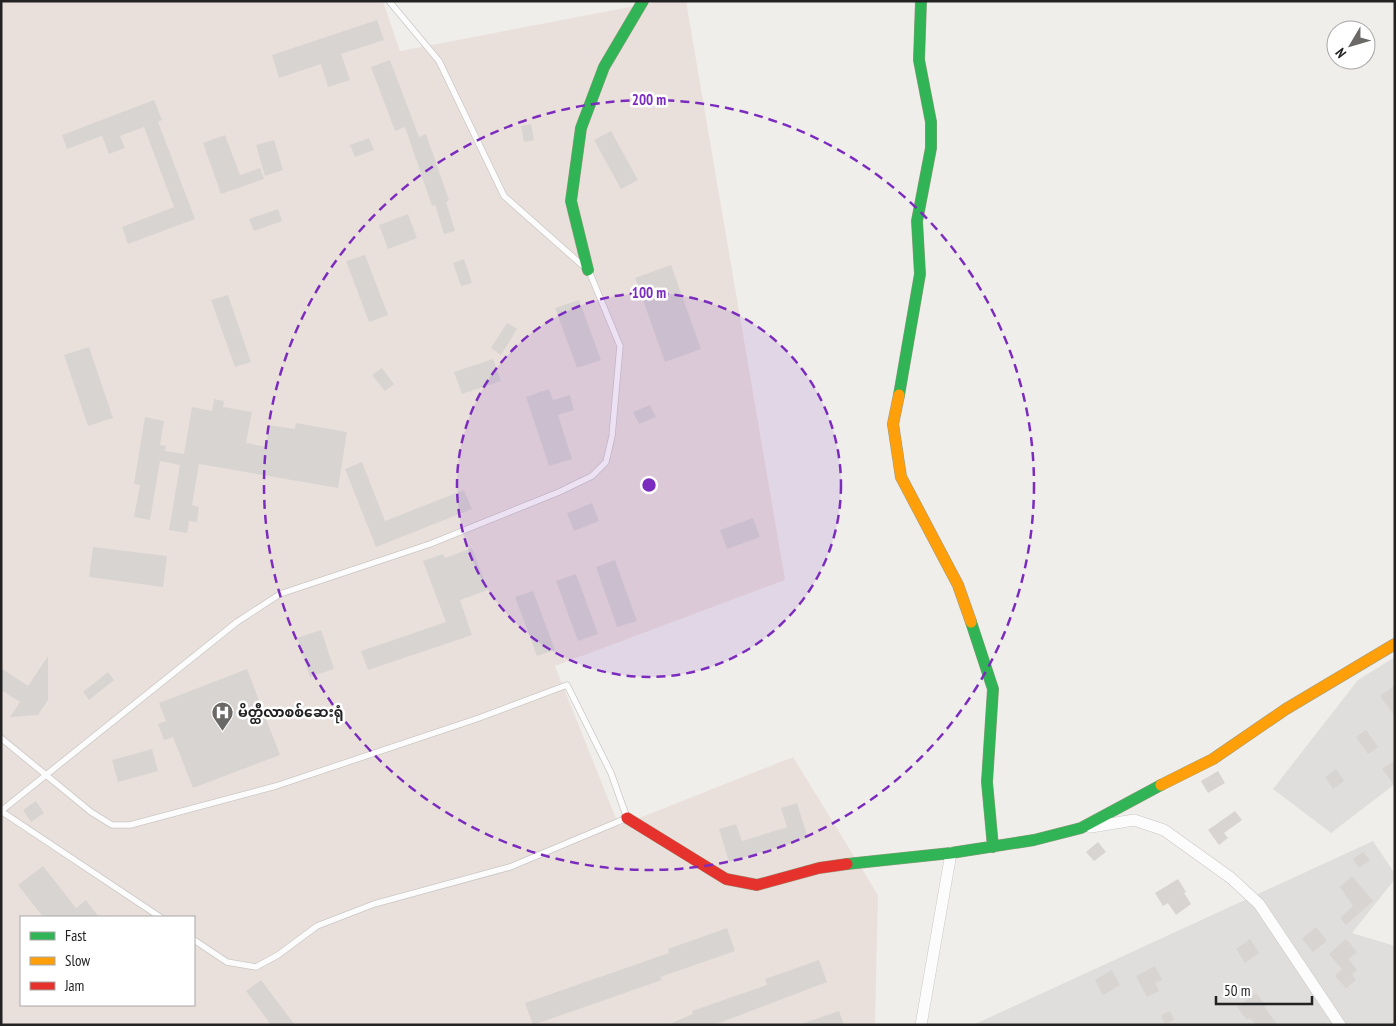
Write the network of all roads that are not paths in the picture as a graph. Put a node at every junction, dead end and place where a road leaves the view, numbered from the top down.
1 (389, 1) edge
2 (644, 1) edge
3 (921, 1) edge
4 (588, 270) junction
5 (1395, 644) edge
6 (1, 738) edge
7 (48, 776) junction
8 (1, 811) edge
9 (627, 818) junction
10 (1082, 828) junction
11 (993, 847) junction
12 (951, 853) junction
13 (158, 916) edge
14 (195, 941) edge
15 (921, 1025) edge
16 (1340, 1025) edge

1 - 4 lane
2 - 4 street
3 - 11 street
4 - 7 lane
5 - 10 street
6 - 7 lane
7 - 8 lane
7 - 9 lane
8 - 13 lane
9 - 12 street
9 - 14 lane
10 - 11 street
10 - 16 street
11 - 12 street
12 - 15 street

